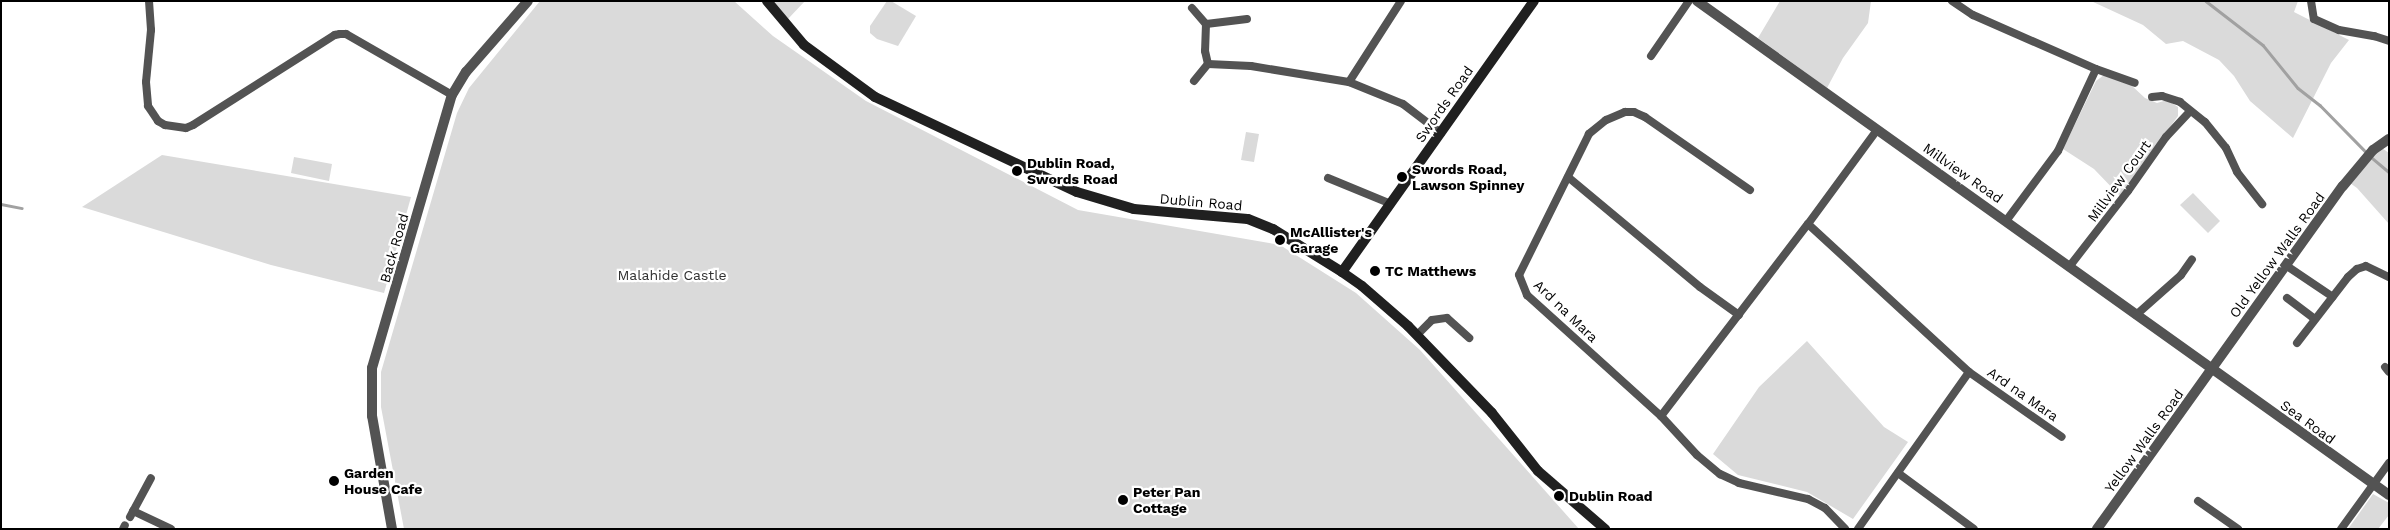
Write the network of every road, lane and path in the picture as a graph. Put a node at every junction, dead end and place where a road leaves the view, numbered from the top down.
1 (149, 1) edge
2 (528, 1) edge
3 (767, 1) edge
4 (1401, 1) edge
5 (1534, 1) edge
6 (1689, 1) edge
7 (1697, 1) edge
8 (1952, 1) edge
9 (2311, 1) edge
10 (1192, 8) dead end
11 (1246, 20) dead end
12 (1206, 24) junction
13 (2389, 41) edge
14 (1651, 56) dead end
15 (1208, 64) junction
16 (2096, 69) junction
17 (1194, 81) dead end
18 (1349, 82) junction
19 (2135, 84) dead end
20 (452, 95) junction
21 (2152, 97) dead end
22 (2190, 111) junction
23 (1877, 130) junction
24 (1441, 133) junction
25 (2389, 138) edge
26 (1568, 177) junction
27 (1328, 178) dead end
28 (1750, 190) dead end
29 (1391, 204) junction
30 (2262, 204) dead end
31 (2006, 221) junction
32 (1808, 224) junction
33 (2192, 259) dead end
34 (2287, 266) junction
35 (2069, 267) junction
36 (1342, 272) junction
37 (2389, 277) edge
38 (2333, 297) junction
39 (2287, 298) dead end
40 (1739, 315) junction
41 (2136, 315) junction
42 (2314, 318) junction
43 (1417, 335) junction
44 (1469, 338) dead end
45 (2297, 343) dead end
46 (2213, 369) junction
47 (1969, 372) junction
48 (1660, 416) junction
49 (2062, 436) dead end
50 (2389, 463) edge
51 (1898, 473) junction
52 (151, 478) dead end
53 (2373, 485) junction
54 (2389, 495) edge
55 (2198, 501) dead end
56 (170, 529) edge
57 (392, 529) edge
58 (1605, 529) edge
59 (1845, 529) edge
60 (1858, 529) edge
61 (1974, 529) edge
62 (2098, 529) edge
63 (2238, 529) edge
64 (2341, 529) edge

1 - 20 street
2 - 20 street, Back Road
3 - 36 main road, Dublin Road
4 - 18 street
5 - 24 main road, Swords Road
6 - 14 street
7 - 23 street, Millview Road
8 - 16 street
9 - 13 street
10 - 12 street
11 - 12 street
12 - 15 street
15 - 17 street
15 - 18 street
16 - 19 street
16 - 31 street
18 - 24 street
20 - 57 street, Back Road
21 - 22 street
22 - 30 street
22 - 35 street, Millview Court
23 - 31 street, Millview Road
23 - 32 street
24 - 29 main road, Swords Road
25 - 34 street, Old Yellow Walls Road
26 - 28 street, Ard na Mara
26 - 40 street
26 - 48 street, Ard na Mara
27 - 29 street
29 - 36 main road, Swords Road
31 - 35 street, Millview Road
32 - 40 street
32 - 47 street, Ard na Mara
33 - 41 street
34 - 38 street
34 - 46 street, Old Yellow Walls Road
35 - 41 street, Millview Road
36 - 43 main road, Dublin Road
37 - 38 street
38 - 42 street
39 - 42 street
40 - 48 street
41 - 46 street, Millview Road
42 - 45 street
43 - 44 street
43 - 58 main road, Dublin Road
46 - 53 street, Sea Road
46 - 62 street, Yellow Walls Road
47 - 49 street, Ard na Mara
47 - 51 street, Ard na Mara
48 - 59 street, Ard na Mara
50 - 53 street
51 - 60 street, Ard na Mara
51 - 61 street
52 - 56 street
53 - 54 street, Sea Road
53 - 64 street
55 - 63 street

